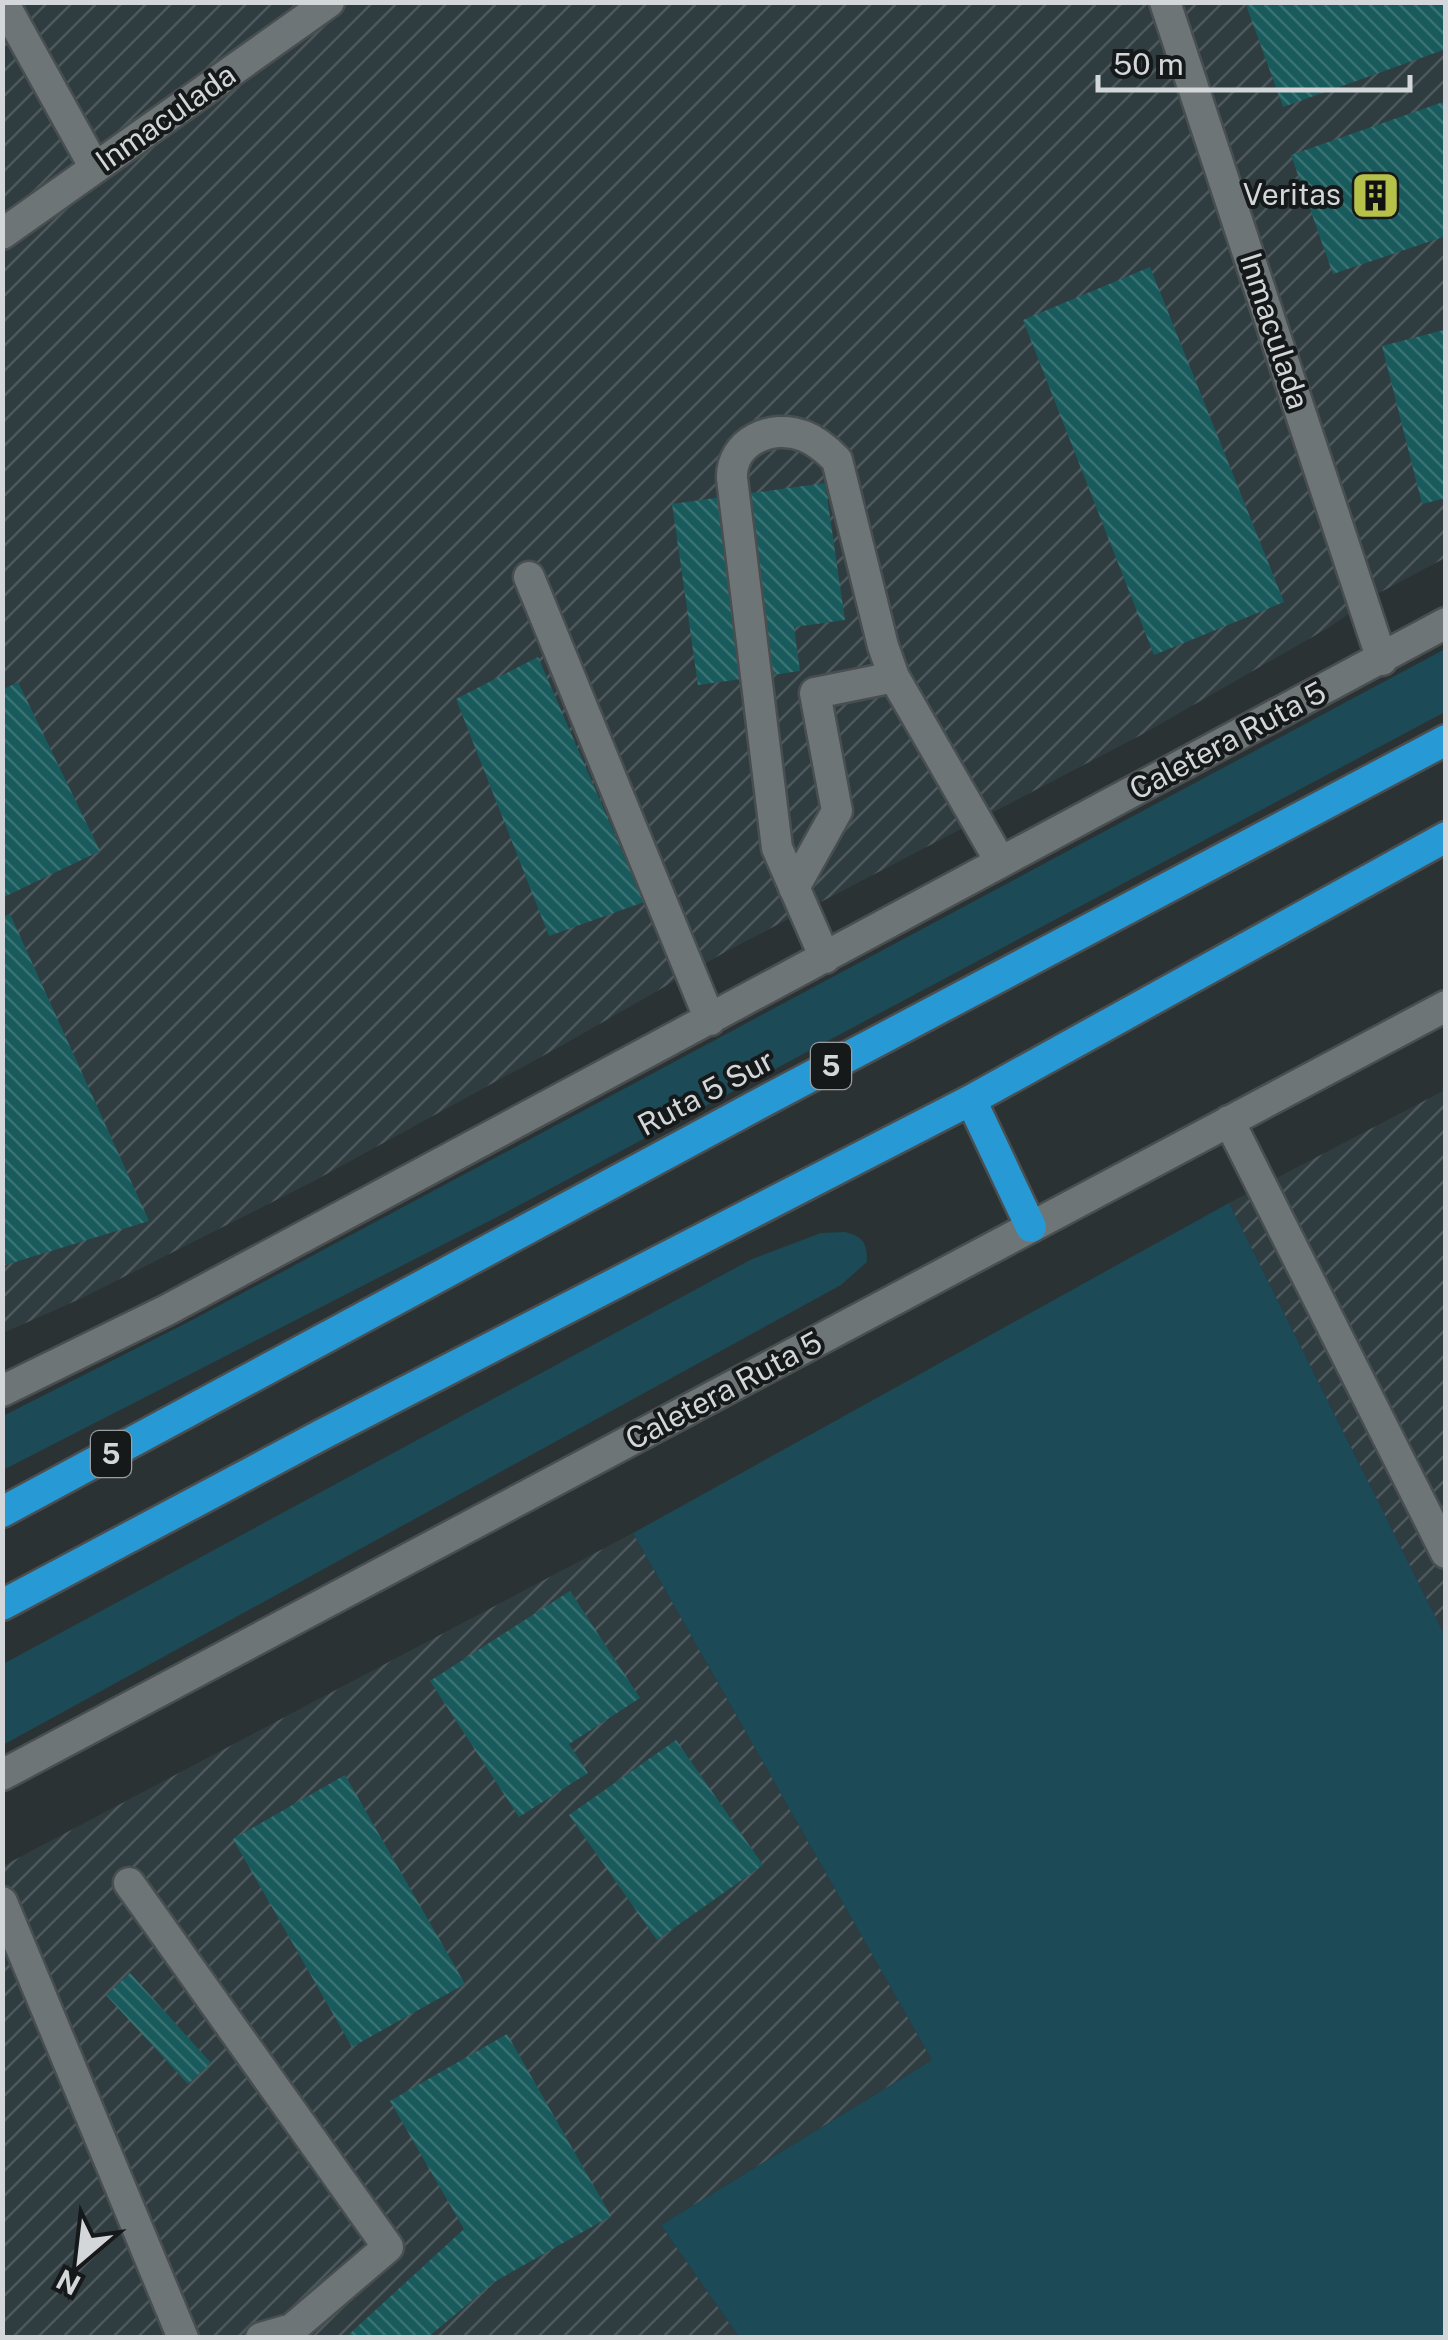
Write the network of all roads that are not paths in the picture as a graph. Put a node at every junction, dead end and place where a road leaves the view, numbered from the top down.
1 (3, 2) edge
2 (328, 2) edge
3 (1166, 2) edge
4 (96, 168) junction
5 (2, 234) edge
6 (529, 577) dead end
7 (1446, 623) edge
8 (1382, 660) junction
9 (894, 676) junction
10 (1446, 740) edge
11 (1446, 837) edge
12 (1000, 861) junction
13 (794, 888) junction
14 (825, 958) junction
15 (1446, 1006) edge
16 (710, 1020) junction
17 (970, 1100) junction
18 (1229, 1121) junction
19 (1031, 1227) junction
20 (2, 1391) edge
21 (218, 1396) junction
22 (2, 1487) edge
23 (2, 1512) edge
24 (1446, 1553) edge
25 (2, 1605) edge
26 (2, 1775) edge
27 (129, 1883) dead end
28 (2, 1902) edge
29 (183, 2338) edge
30 (261, 2338) edge

1 - 4 street
2 - 4 street, Inmaculada
3 - 8 street, Inmaculada
4 - 5 street, Inmaculada
6 - 16 street
7 - 8 street, Caletera Ruta 5
8 - 12 street, Caletera Ruta 5
9 - 12 street
9 - 13 street
9 - 13 street
10 - 21 highway, Ruta 5 Sur / 5
11 - 17 highway
12 - 14 street, Caletera Ruta 5
13 - 14 street
14 - 16 street, Caletera Ruta 5
15 - 18 street, Caletera Ruta 5
16 - 20 street, Caletera Ruta 5
17 - 19 highway
17 - 25 highway
18 - 19 street, Caletera Ruta 5
18 - 24 street
19 - 26 street, Caletera Ruta 5
21 - 22 highway
21 - 23 highway, Ruta 5 Sur / 5
27 - 30 street
28 - 29 street

